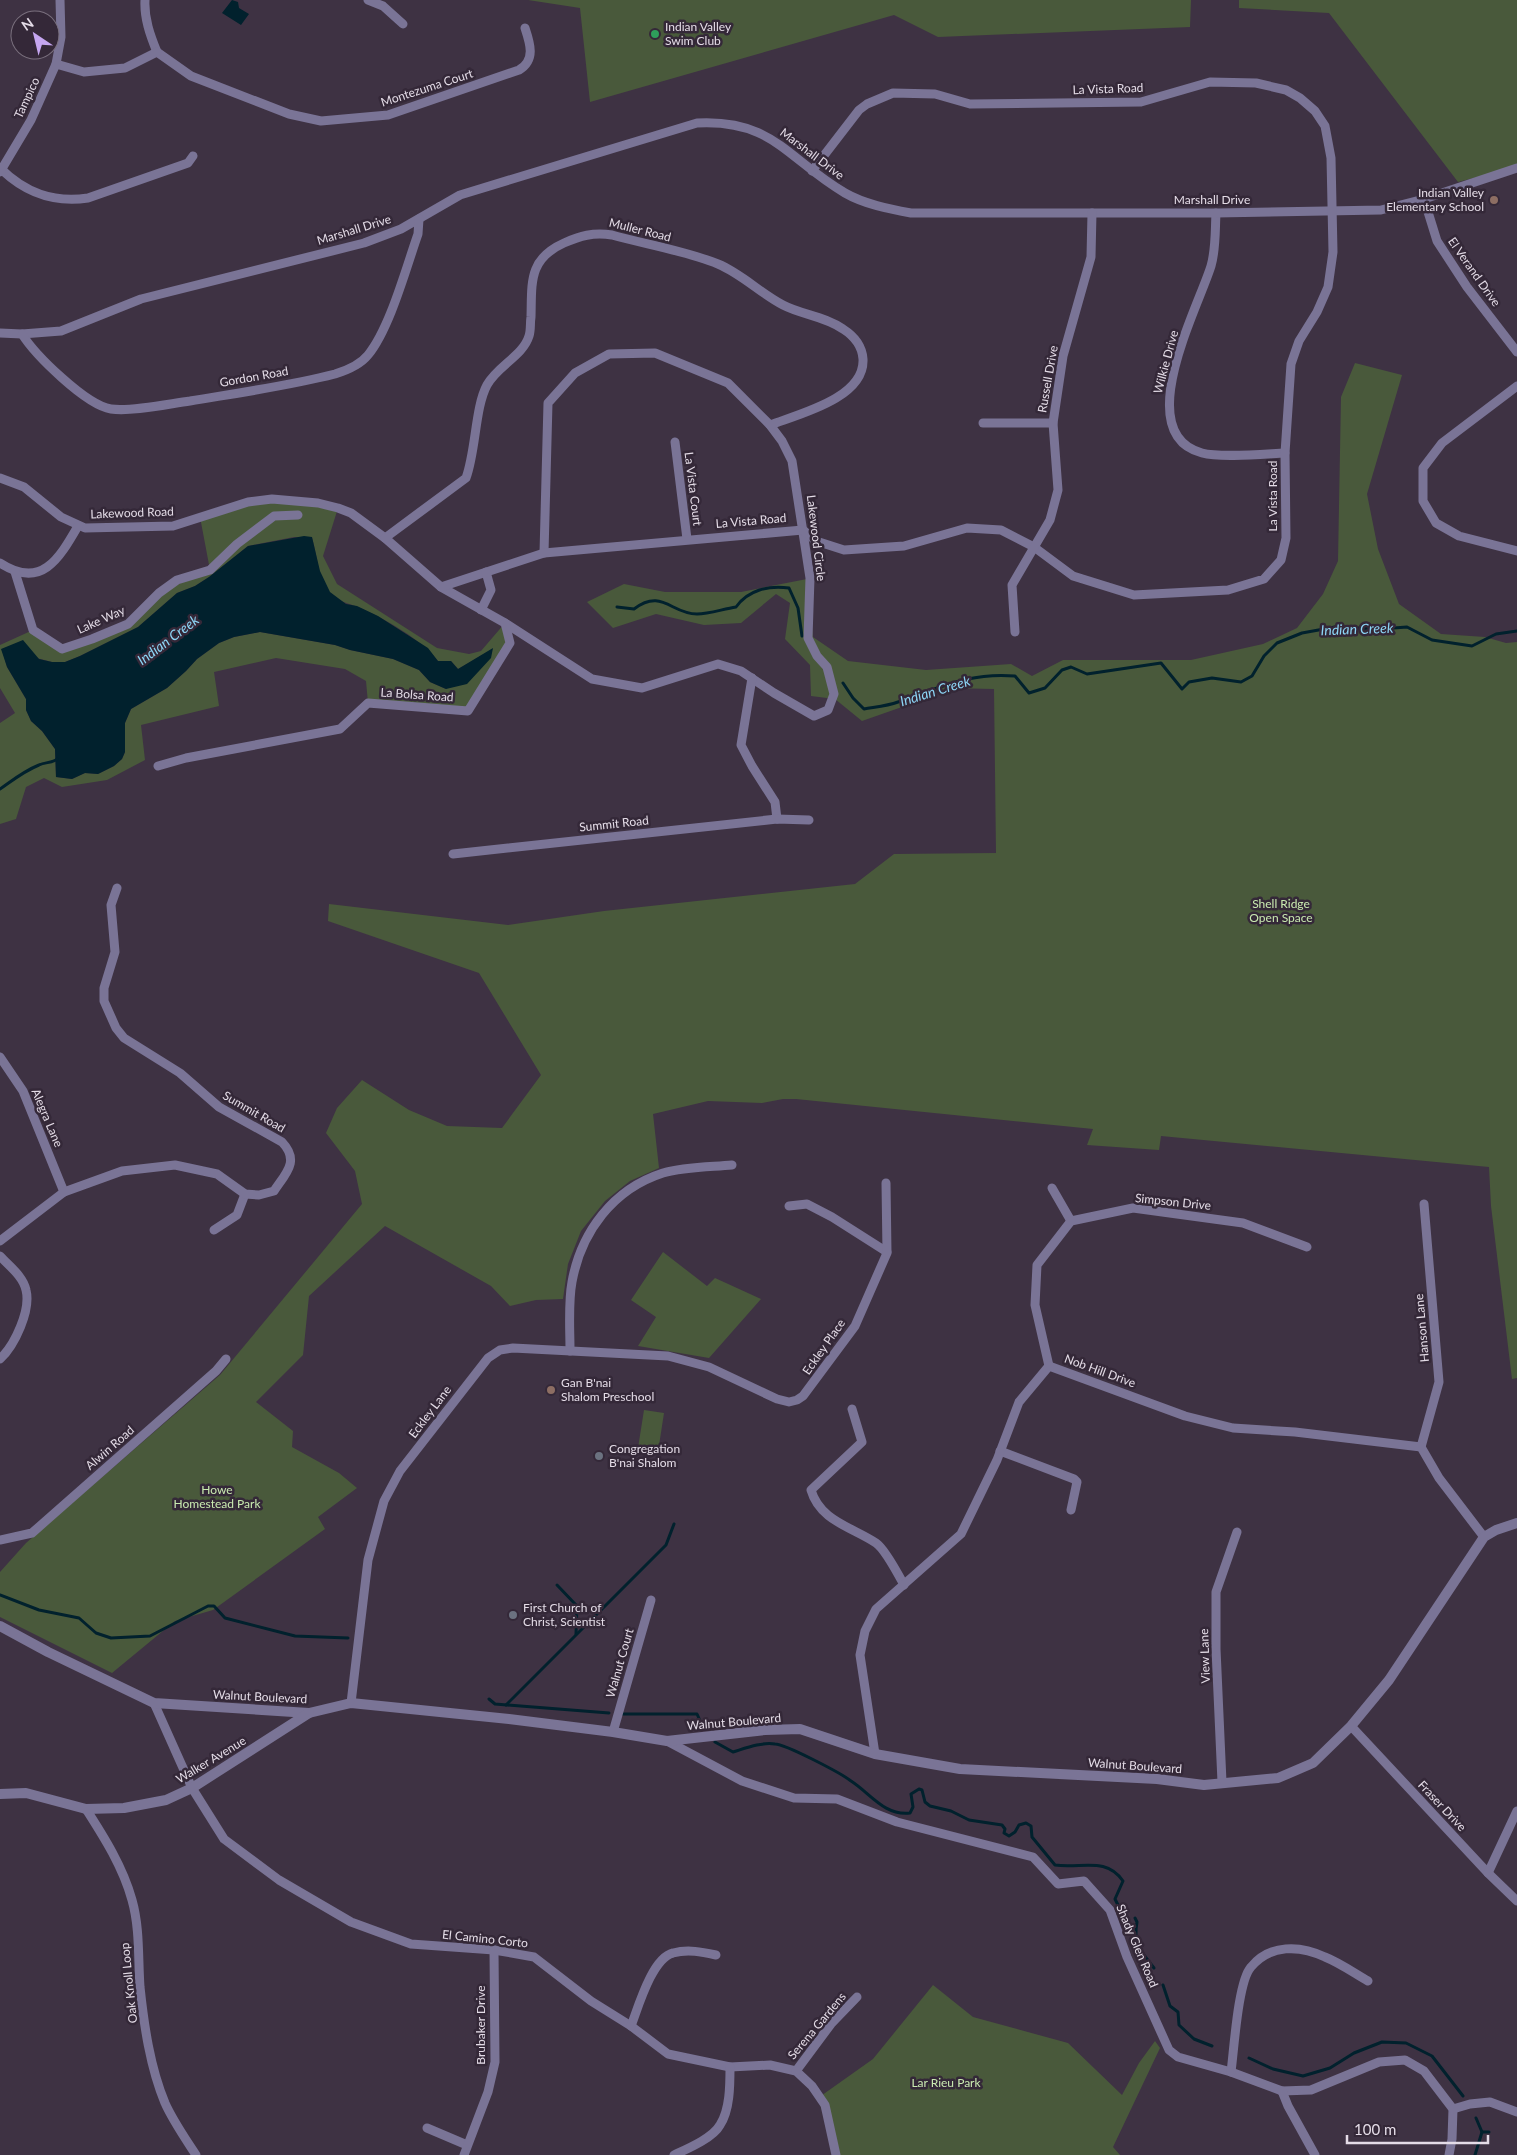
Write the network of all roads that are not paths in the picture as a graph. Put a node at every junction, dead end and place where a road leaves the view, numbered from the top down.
1 (60, 0) edge
2 (145, 0) edge
3 (368, 0) edge
4 (403, 24) dead end
5 (525, 28) dead end
6 (157, 52) junction
7 (56, 64) junction
8 (193, 156) dead end
9 (1517, 168) edge
10 (1, 170) edge
11 (812, 171) junction
12 (1424, 199) junction
13 (1333, 212) junction
14 (1092, 213) junction
15 (1216, 213) junction
16 (419, 219) junction
17 (0, 333) edge
18 (22, 334) junction
19 (1517, 352) edge
20 (1517, 386) edge
21 (983, 423) dead end
22 (1053, 423) junction
23 (770, 425) junction
24 (675, 442) dead end
25 (1285, 454) junction
26 (0, 478) edge
27 (298, 515) dead end
28 (78, 526) junction
29 (803, 530) junction
30 (386, 538) junction
31 (687, 539) junction
32 (1034, 547) junction
33 (1517, 551) edge
34 (544, 552) junction
35 (0, 563) edge
36 (15, 572) junction
37 (486, 572) junction
38 (441, 587) junction
39 (482, 610) junction
40 (505, 623) junction
41 (1015, 632) dead end
42 (752, 678) junction
43 (158, 766) dead end
44 (777, 819) junction
45 (809, 820) dead end
46 (453, 854) dead end
47 (117, 888) dead end
48 (0, 1057) edge
49 (732, 1165) dead end
50 (886, 1183) dead end
51 (1052, 1188) dead end
52 (64, 1192) junction
53 (245, 1194) junction
54 (1424, 1204) dead end
55 (789, 1206) dead end
56 (1071, 1221) junction
57 (214, 1230) dead end
58 (0, 1241) edge
59 (1308, 1247) dead end
60 (887, 1252) junction
61 (0, 1256) edge
62 (570, 1350) junction
63 (0, 1359) edge
64 (226, 1359) dead end
65 (709, 1366) joint
66 (1049, 1366) junction
67 (852, 1409) dead end
68 (1421, 1447) junction
69 (1000, 1451) junction
70 (1071, 1510) dead end
71 (1517, 1524) edge
72 (1237, 1532) dead end
73 (1484, 1537) junction
74 (0, 1540) edge
75 (904, 1585) junction
76 (651, 1600) dead end
77 (0, 1626) edge
78 (351, 1702) junction
79 (154, 1703) junction
80 (309, 1713) junction
81 (1351, 1726) junction
82 (613, 1732) junction
83 (667, 1741) junction
84 (875, 1754) junction
85 (1222, 1782) junction
86 (192, 1788) junction
87 (0, 1794) edge
88 (86, 1809) junction
89 (1517, 1811) edge
90 (1488, 1873) junction
91 (1517, 1901) edge
92 (494, 1950) junction
93 (716, 1955) dead end
94 (1368, 1981) dead end
95 (857, 1997) dead end
96 (631, 2026) junction
97 (730, 2067) junction
98 (796, 2070) junction
99 (1231, 2072) junction
100 (1282, 2091) junction
101 (1453, 2109) junction
102 (1517, 2112) edge
103 (427, 2128) dead end
104 (467, 2145) junction
105 (196, 2155) edge
106 (464, 2155) edge
107 (674, 2155) edge
108 (836, 2155) edge
109 (1316, 2155) edge
110 (1449, 2155) edge

1 - 7 street, Tampico
2 - 6 street
3 - 4 street
5 - 6 street, Montezuma Court
6 - 7 street
7 - 10 street, Tampico
8 - 10 street
9 - 12 street, Marshall Drive
11 - 13 street, La Vista Road
11 - 14 street, Marshall Drive
11 - 16 street, Marshall Drive
12 - 13 street, Marshall Drive
12 - 19 street, El Verand Drive
13 - 15 street, Marshall Drive
13 - 25 street, La Vista Road
14 - 15 street, Marshall Drive
14 - 22 street, Russell Drive
15 - 25 street, Wilkie Drive
16 - 18 street, Marshall Drive
16 - 18 street, Gordon Road
17 - 18 street, Marshall Drive
20 - 33 street
21 - 22 street
22 - 32 street, Russell Drive
23 - 29 street, Lakewood Circle
23 - 30 street, Muller Road
23 - 34 street, Lakewood Circle
24 - 31 street, La Vista Court
25 - 32 street, La Vista Road
26 - 28 street, Lakewood Road
27 - 36 street, Lake Way
28 - 30 street, Lakewood Road
28 - 36 street
29 - 31 street, La Vista Road
29 - 32 street, La Vista Road
29 - 42 street, Lakewood Circle
30 - 38 street, Lakewood Circle
31 - 34 street, La Vista Road
32 - 41 street, Russell Drive
34 - 37 street, La Vista Road
35 - 36 street
37 - 38 street, La Vista Road
37 - 39 street
38 - 39 street, Lakewood Circle
39 - 40 street, Lakewood Circle
40 - 42 street, Lakewood Circle
40 - 43 street, La Bolsa Road
42 - 44 street
44 - 45 street, Summit Road
44 - 46 street, Summit Road
47 - 53 street, Summit Road
48 - 52 street, Alegra Lane
49 - 62 street
50 - 60 street, Eckley Place
51 - 56 street
52 - 53 street
52 - 58 street
53 - 57 street
54 - 68 street, Hanson Lane
55 - 60 street
56 - 59 street, Simpson Drive
56 - 66 street
60 - 65 street, Eckley Place
61 - 63 street
62 - 65 street, Eckley Lane
62 - 78 street, Eckley Lane
64 - 74 street, Alwin Road
66 - 68 street, Nob Hill Drive
66 - 69 street, Nob Hill Drive
67 - 75 street
68 - 73 street
69 - 70 street
69 - 75 street, Nob Hill Drive
71 - 73 street
72 - 85 street, View Lane
73 - 81 street, Walnut Boulevard
75 - 84 street, Nob Hill Drive
76 - 82 street, Walnut Court
77 - 79 street, Walnut Boulevard
78 - 80 street, Walnut Boulevard
78 - 82 street, Walnut Boulevard
79 - 80 street, Walnut Boulevard
79 - 86 street, El Camino Corto
80 - 86 street, Walker Avenue
81 - 85 street, Walnut Boulevard
81 - 90 street, Fraser Drive
82 - 83 street, Walnut Boulevard
83 - 84 street, Walnut Boulevard
83 - 99 street, Shady Glen Road
84 - 85 street, Walnut Boulevard
86 - 88 street, Walker Avenue
86 - 92 street, El Camino Corto
87 - 88 street, Walker Avenue
88 - 105 street, Oak Knoll Loop
89 - 90 street
90 - 91 street, Fraser Drive
92 - 96 street, El Camino Corto
92 - 104 street, Brubaker Drive
93 - 96 street
94 - 99 street
95 - 98 street, Serena Gardens
96 - 97 street, El Camino Corto
97 - 98 street, El Camino Corto
97 - 107 street
98 - 108 street
99 - 100 street, Shady Glen Road
100 - 101 street, Shady Glen Road
100 - 109 street
101 - 102 street
101 - 110 street
103 - 104 street
104 - 106 street, Brubaker Drive

